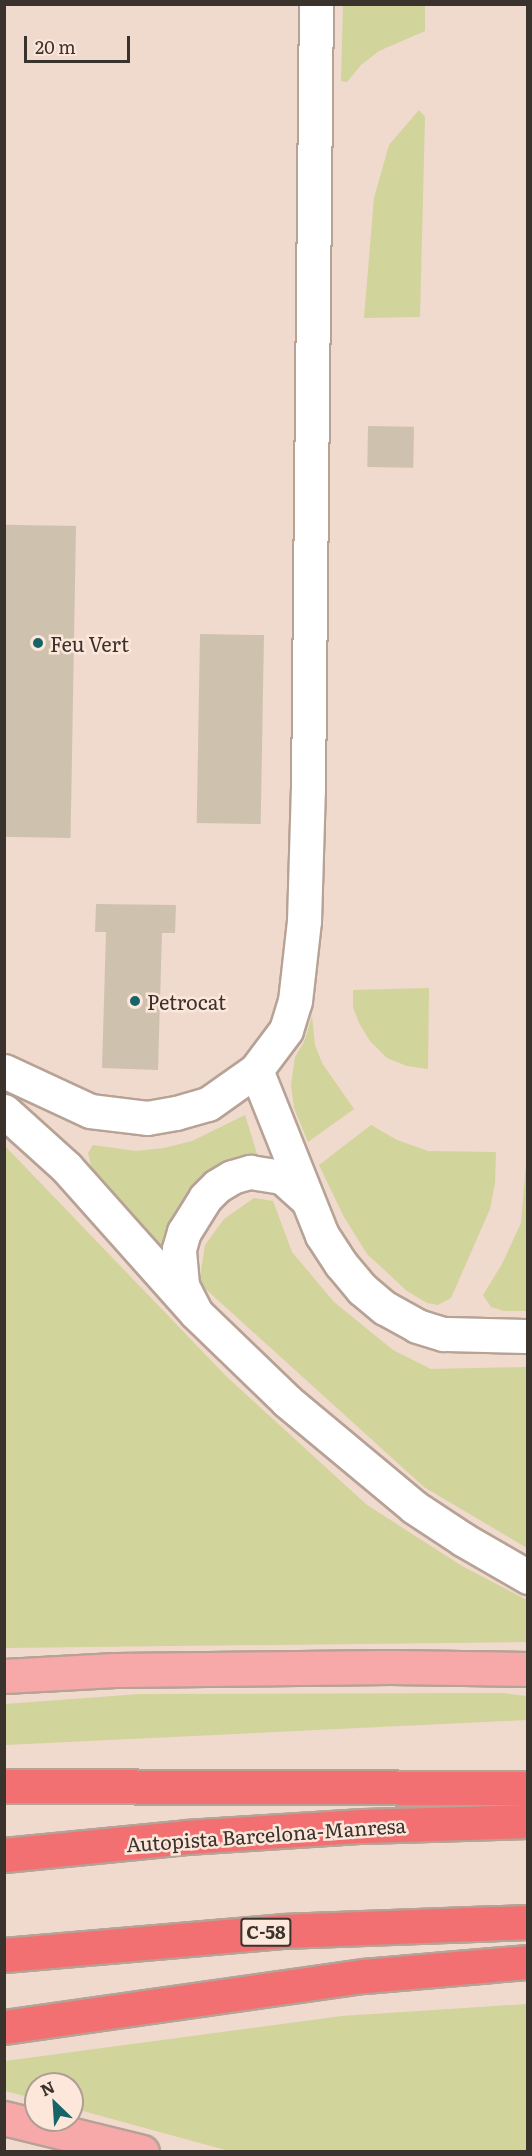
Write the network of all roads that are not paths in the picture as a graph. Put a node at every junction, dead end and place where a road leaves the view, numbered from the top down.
1 (316, 4) edge
2 (256, 1070) junction
3 (4, 1071) edge
4 (4, 1111) edge
5 (305, 1198) junction
6 (196, 1313) junction
7 (528, 1336) edge
8 (528, 1576) edge
9 (528, 1669) edge
10 (4, 1677) edge
11 (4, 1786) edge
12 (528, 1788) edge
13 (528, 1821) edge
14 (4, 1855) edge
15 (528, 1922) edge
16 (4, 1955) edge
17 (528, 1962) edge
18 (4, 2027) edge
19 (4, 2118) edge
20 (142, 2151) edge

1 - 2 street
2 - 3 street
2 - 5 street
4 - 6 street
5 - 6 street
5 - 7 street
6 - 8 street
9 - 10 main road
11 - 12 highway
13 - 14 highway, Autopista Barcelona-Manresa
15 - 16 highway, C-58
17 - 18 highway
19 - 20 main road

